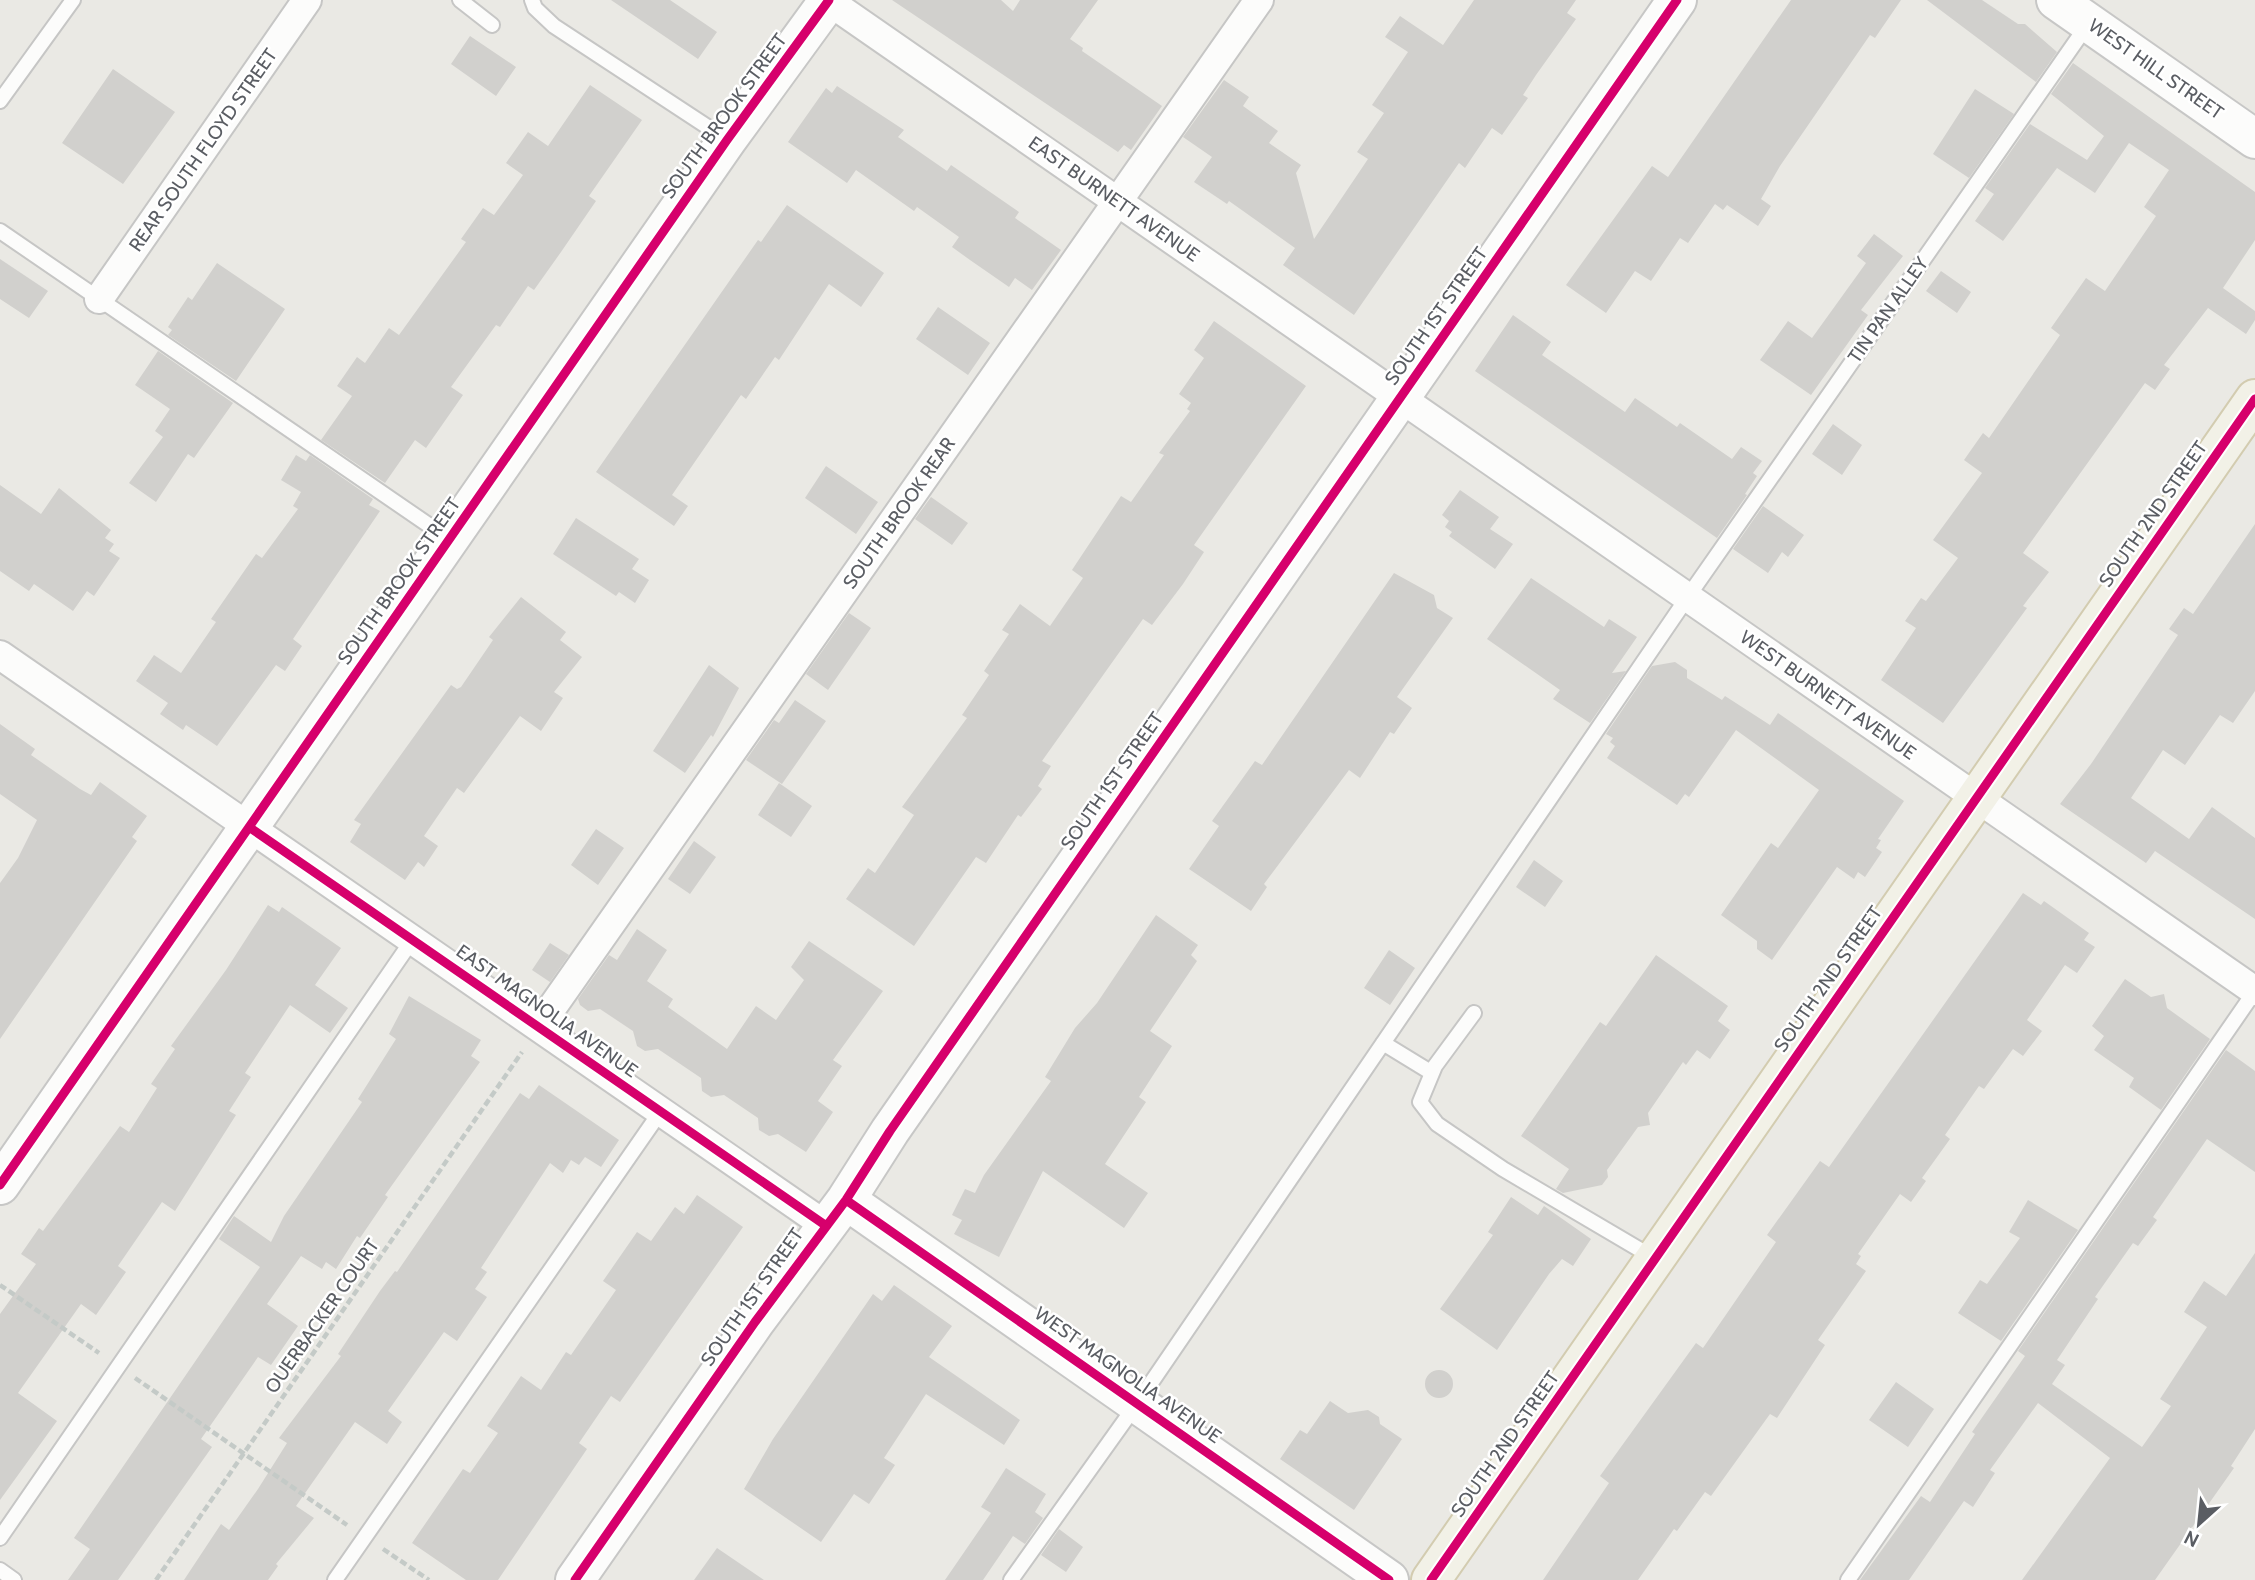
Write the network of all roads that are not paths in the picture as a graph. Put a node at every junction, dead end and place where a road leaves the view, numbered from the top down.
1 (73, 0) edge
2 (307, 0) edge
3 (460, 0) edge
4 (532, 0) edge
5 (829, 0) edge
6 (1258, 0) edge
7 (1677, 0) edge
8 (2056, 0) edge
9 (2089, 23) junction
10 (492, 25) dead end
11 (0, 101) edge
12 (2255, 139) edge
13 (727, 140) junction
14 (1118, 202) junction
15 (0, 231) edge
16 (99, 299) junction
17 (2255, 399) edge
18 (1400, 400) junction
19 (450, 539) junction
20 (1687, 598) junction
21 (4, 665) edge
22 (1976, 797) junction
23 (249, 827) junction
24 (413, 939) junction
25 (2255, 991) edge
26 (1474, 1013) dead end
27 (539, 1026) junction
28 (1383, 1043) junction
29 (1432, 1073) junction
30 (661, 1111) junction
31 (0, 1185) edge
32 (835, 1212) junction
33 (1655, 1259) junction
34 (1138, 1402) junction
35 (0, 1538) edge
36 (0, 1570) edge
37 (14, 1580) edge
38 (335, 1580) edge
39 (575, 1580) edge
40 (1011, 1580) edge
41 (1389, 1580) edge
42 (1431, 1580) edge
43 (1848, 1580) edge

1 - 11 lane
2 - 16 street, REAR SOUTH FLOYD STREET
3 - 10 lane
4 - 13 lane
5 - 13 street, SOUTH BROOK STREET
5 - 14 street, EAST BURNETT AVENUE
6 - 14 street, SOUTH BROOK REAR
7 - 18 street, SOUTH 1ST STREET
8 - 9 street, WEST HILL STREET
9 - 12 street, WEST HILL STREET
9 - 20 lane, TIN PAN ALLEY
13 - 19 street, SOUTH BROOK STREET
14 - 18 street, EAST BURNETT AVENUE
14 - 27 street, SOUTH BROOK REAR
15 - 16 lane
16 - 19 lane
17 - 22 main road, SOUTH 2ND STREET
18 - 20 street, WEST BURNETT AVENUE
18 - 32 street, SOUTH 1ST STREET
19 - 23 street, SOUTH BROOK STREET
20 - 22 street, WEST BURNETT AVENUE
20 - 28 lane, TIN PAN ALLEY
21 - 23 street, EAST MAGNOLIA AVENUE
22 - 25 street, WEST BURNETT AVENUE
22 - 33 main road, SOUTH 2ND STREET
23 - 24 street, EAST MAGNOLIA AVENUE
23 - 31 street, SOUTH BROOK STREET
24 - 27 street, EAST MAGNOLIA AVENUE
24 - 35 lane
25 - 43 lane
26 - 29 lane
27 - 30 street, EAST MAGNOLIA AVENUE
28 - 29 lane
28 - 34 lane, TIN PAN ALLEY
29 - 33 lane
30 - 32 street, EAST MAGNOLIA AVENUE
30 - 38 lane
32 - 34 street, WEST MAGNOLIA AVENUE
32 - 39 street, SOUTH 1ST STREET
33 - 42 main road, SOUTH 2ND STREET
34 - 40 lane, TIN PAN ALLEY
34 - 41 street, WEST MAGNOLIA AVENUE
36 - 37 lane

